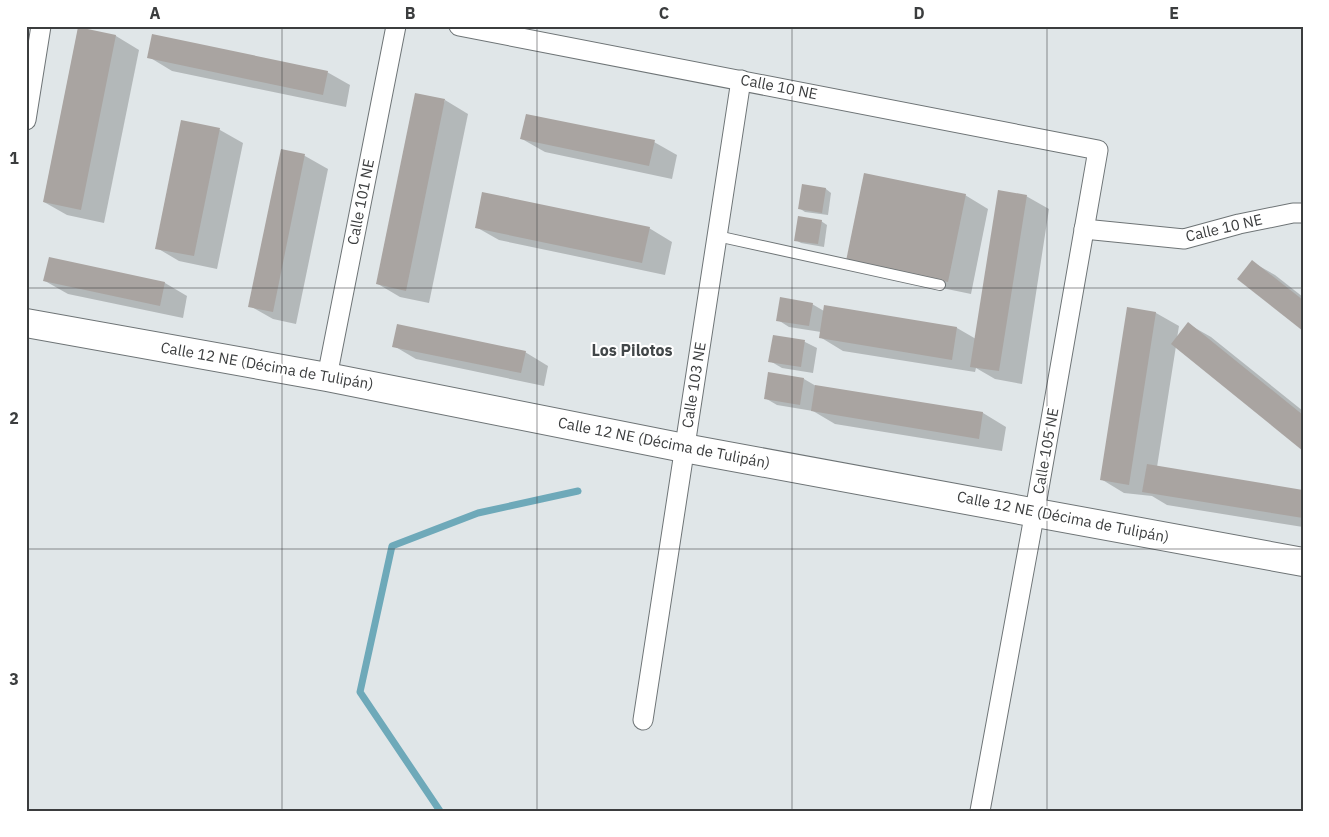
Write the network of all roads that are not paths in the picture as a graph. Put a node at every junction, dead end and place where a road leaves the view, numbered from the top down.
1 (42, 26) edge
2 (396, 26) edge
3 (459, 26) edge
4 (741, 80) junction
5 (26, 120) edge
6 (1098, 150) joint
7 (1303, 213) edge
8 (1084, 229) junction
9 (717, 236) junction
10 (940, 284) dead end
11 (26, 323) edge
12 (327, 377) junction
13 (684, 448) junction
14 (1035, 512) junction
15 (1303, 562) edge
16 (643, 720) dead end
17 (980, 811) edge

1 - 5 street
2 - 12 street, Calle 101 NE
3 - 4 street, Calle 10 NE
4 - 6 street, Calle 10 NE
4 - 9 street, Calle 103 NE
6 - 8 street, Calle 105 NE
7 - 8 street, Calle 10 NE
8 - 14 street, Calle 105 NE
9 - 10 lane
9 - 13 street, Calle 103 NE
11 - 12 street, Calle 12 NE (Décima de Tulipán)
12 - 13 street, Calle 12 NE (Décima de Tulipán)
13 - 14 street, Calle 12 NE (Décima de Tulipán)
13 - 16 street, Calle 103 NE
14 - 15 street, Calle 12 NE (Décima de Tulipán)
14 - 17 street, Calle 105 NE

